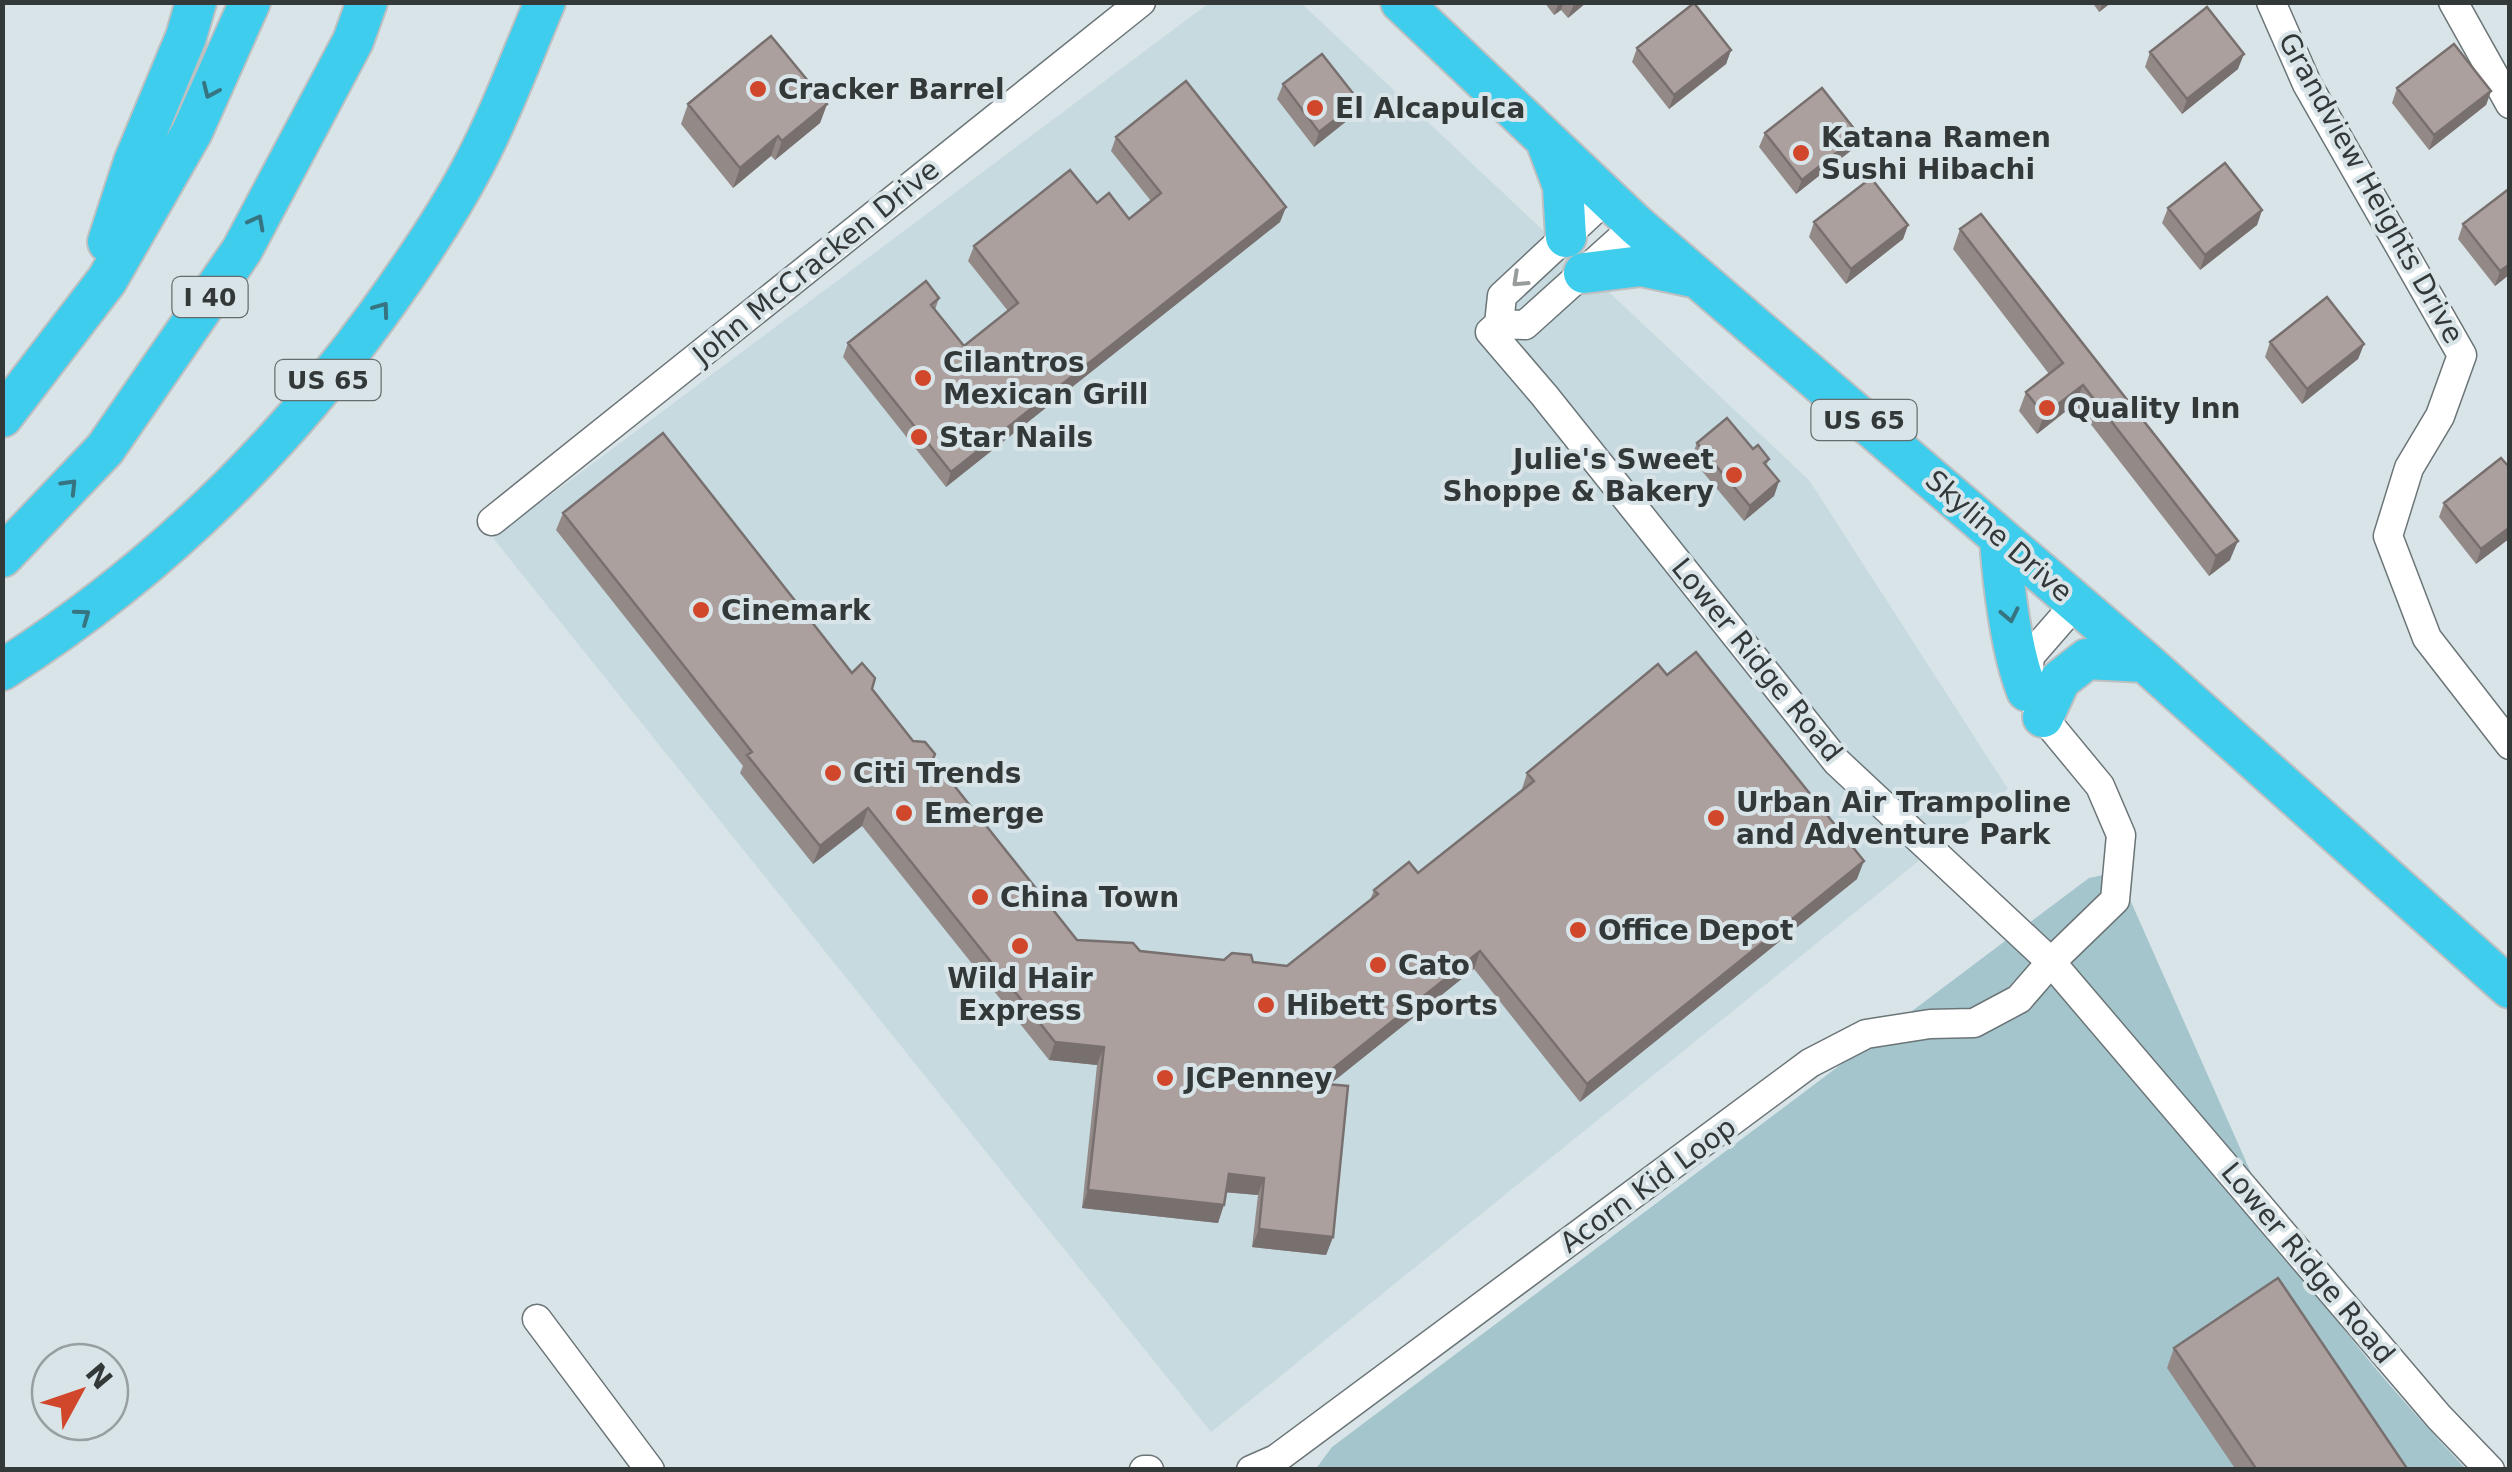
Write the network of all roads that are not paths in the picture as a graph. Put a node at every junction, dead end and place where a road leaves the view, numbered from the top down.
1 (196, 2) edge
2 (250, 2) edge
3 (367, 2) edge
4 (545, 2) edge
5 (1140, 2) edge
6 (1401, 2) edge
7 (2271, 2) edge
8 (2453, 2) edge
9 (2510, 104) edge
10 (1545, 140) junction
11 (1607, 198) junction
12 (1636, 226) junction
13 (1566, 237) junction
14 (1584, 273) junction
15 (1702, 280) junction
16 (1495, 328) junction
17 (2, 416) edge
18 (492, 521) dead end
19 (2000, 539) junction
20 (2, 557) edge
21 (2076, 603) junction
22 (2145, 662) junction
23 (2, 670) edge
24 (2035, 704) junction
25 (2510, 745) edge
26 (2051, 962) junction
27 (2510, 988) edge
28 (537, 1318) dead end
29 (1270, 1466) edge
30 (650, 1470) edge
31 (2490, 1470) edge

1 - 17 highway
2 -> 17 highway
20 -> 3 highway, I 40
23 -> 4 highway, US 65
5 - 18 street, John McCracken Drive
6 - 10 highway, Skyline Drive / US 65
7 - 25 street, Grandview Heights Drive
8 - 9 street
10 - 11 highway, Skyline Drive / US 65
10 - 13 highway
11 - 12 highway, Skyline Drive / US 65
11 - 13 street
12 - 14 street
12 - 15 highway, Skyline Drive / US 65
13 -> 16 street
14 - 15 highway
14 - 16 street
15 - 19 highway, Skyline Drive / US 65
16 - 26 street, Lower Ridge Road
19 - 21 highway, Skyline Drive / US 65
19 -> 24 highway
21 - 22 highway, Skyline Drive / US 65
21 - 24 street
22 - 24 highway
22 - 27 highway, Skyline Drive / US 65
24 - 26 street
26 - 29 street, Acorn Kid Loop
26 - 31 street, Lower Ridge Road
28 - 30 street

